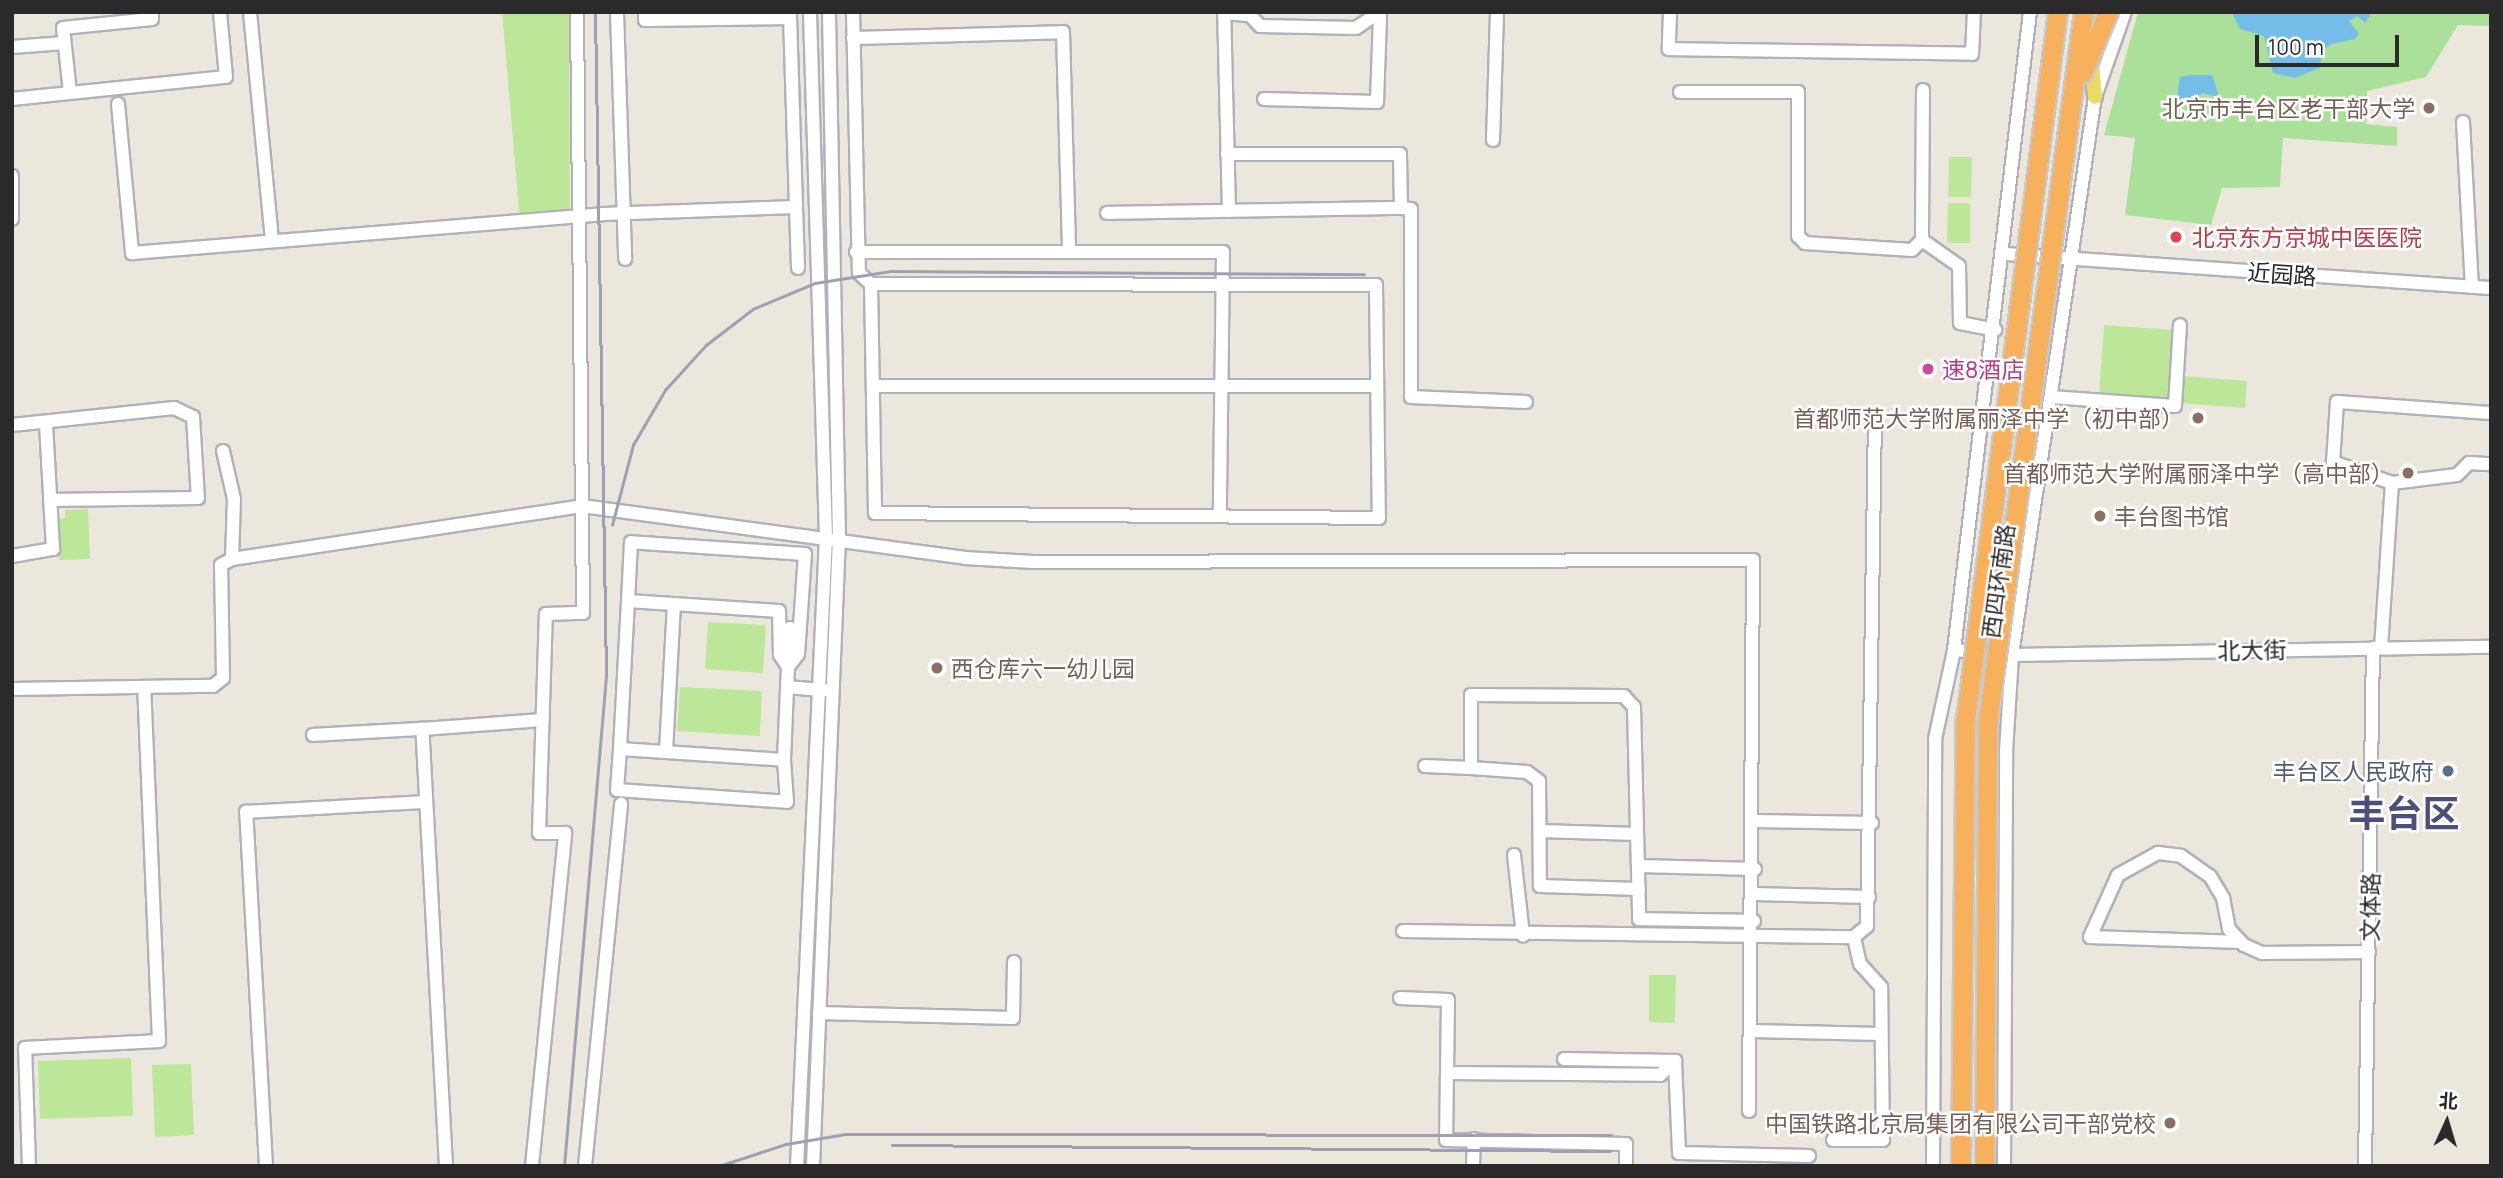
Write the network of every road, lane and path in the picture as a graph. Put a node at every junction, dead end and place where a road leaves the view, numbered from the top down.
1 (152, 12) edge
2 (219, 12) edge
3 (250, 12) edge
4 (577, 12) edge
5 (617, 12) edge
6 (645, 12) edge
7 (810, 12) edge
8 (829, 12) edge
9 (853, 12) edge
10 (1497, 12) edge
11 (1670, 12) edge
12 (1974, 12) edge
13 (2057, 12) edge
14 (2085, 12) edge
15 (2109, 12) edge
16 (2125, 12) edge
17 (2031, 13) edge
18 (1247, 14) edge
19 (1380, 14) edge
20 (790, 15) edge
21 (128, 17) edge
22 (853, 37) junction
23 (64, 43) junction
24 (12, 47) edge
25 (2076, 72) junction
26 (1923, 90) dead end
27 (1680, 92) dead end
28 (70, 93) junction
29 (2073, 96) junction
30 (2095, 97) junction
31 (12, 99) edge
32 (1264, 99) dead end
33 (118, 104) dead end
34 (2463, 122) dead end
35 (1493, 140) dead end
36 (1227, 155) junction
37 (12, 176) edge
38 (796, 207) junction
39 (1401, 208) junction
40 (1229, 211) junction
41 (1107, 212) dead end
42 (623, 213) junction
43 (579, 216) junction
44 (12, 219) edge
45 (1922, 240) junction
46 (272, 241) junction
47 (856, 252) junction
48 (1069, 252) junction
49 (2005, 254) junction
50 (2025, 255) junction
51 (2051, 257) junction
52 (625, 259) dead end
53 (2073, 259) junction
54 (798, 268) dead end
55 (871, 284) junction
56 (1223, 284) junction
57 (2472, 287) junction
58 (2491, 288) edge
59 (2180, 326) dead end
60 (1995, 330) junction
61 (876, 386) junction
62 (1222, 386) junction
63 (1377, 387) junction
64 (2051, 397) junction
65 (1526, 402) dead end
66 (2491, 413) edge
67 (1874, 416) dead end
68 (46, 423) junction
69 (12, 425) edge
70 (223, 452) dead end
71 (2491, 464) edge
72 (2392, 484) junction
73 (50, 500) junction
74 (582, 506) junction
75 (1220, 516) junction
76 (832, 538) junction
77 (12, 556) edge
78 (232, 559) junction
79 (628, 601) junction
80 (674, 604) junction
81 (790, 628) dead end
82 (2491, 647) edge
83 (2377, 648) junction
84 (1954, 650) junction
85 (1973, 652) junction
86 (1997, 655) junction
87 (2012, 655) junction
88 (789, 667) junction
89 (788, 687) junction
90 (12, 690) edge
91 (144, 690) junction
92 (817, 690) junction
93 (832, 691) junction
94 (543, 720) junction
95 (422, 729) junction
96 (313, 735) dead end
97 (620, 749) junction
98 (666, 751) junction
99 (785, 760) junction
100 (1964, 765) junction
101 (1425, 766) dead end
102 (1471, 768) junction
103 (1986, 773) junction
104 (1962, 797) joint
105 (426, 802) junction
106 (621, 804) dead end
107 (1984, 810) joint
108 (1755, 821) junction
109 (1872, 823) junction
110 (1540, 831) junction
111 (1637, 834) junction
112 (1961, 837) joint
113 (1514, 855) dead end
114 (1638, 866) junction
115 (1755, 869) junction
116 (1639, 889) junction
117 (1755, 894) junction
118 (1869, 897) junction
119 (1754, 921) junction
120 (1403, 931) dead end
121 (1523, 936) junction
122 (1854, 937) junction
123 (1754, 938) junction
124 (2241, 942) junction
125 (2369, 952) junction
126 (1960, 959) joint
127 (1014, 962) dead end
128 (1960, 986) joint
129 (1400, 998) dead end
130 (819, 1013) junction
131 (1961, 1028) joint
132 (1752, 1031) junction
133 (1881, 1034) junction
134 (1985, 1056) joint
135 (1564, 1059) dead end
136 (1675, 1061) junction
137 (1447, 1073) junction
138 (1961, 1083) joint
139 (1985, 1084) joint
140 (19, 1097) edge
141 (1749, 1111) dead end
142 (1961, 1111) joint
143 (1985, 1138) joint
144 (1474, 1139) junction
145 (1833, 1140) dead end
146 (1810, 1156) dead end
147 (29, 1166) edge
148 (265, 1166) edge
149 (446, 1166) edge
150 (532, 1166) edge
151 (586, 1166) edge
152 (797, 1166) edge
153 (813, 1166) edge
154 (1474, 1166) edge
155 (1626, 1166) edge
156 (1933, 1166) edge
157 (1961, 1166) edge
158 (1985, 1166) edge
159 (2004, 1166) edge
160 (2365, 1166) edge

1 - 21 street
2 - 28 street
3 - 46 street
4 - 43 street
5 - 42 street
6 - 20 street
7 - 76 street
8 - 76 street
9 - 22 street
10 - 35 street
11 - 12 street
13 - 50 main road, 西四环南路
13 - 100 highway, 西四环南路, bridge
14 - 25 highway, 西四环南路, bridge
14 - 30 main road
15 - 29 highway, bridge
16 - 30 street, 西四环南路
17 - 49 street, 西四环南路
18 - 19 street
18 - 36 street
19 - 32 street
20 - 38 street
21 - 23 street
22 - 47 street
22 - 48 street
23 - 24 street
23 - 28 street
25 - 29 highway, 西四环南路, bridge
25 - 51 main road, 西四环南路
26 - 45 street
27 - 45 street
28 - 31 street
29 - 103 highway, 西四环南路, bridge
30 - 53 street, 西四环南路
33 - 46 street
34 - 57 street
36 - 39 street
36 - 40 street
37 - 44 street
38 - 42 street
38 - 54 street
39 - 40 street
39 - 65 street
40 - 41 street
42 - 43 street
42 - 52 street
43 - 46 street
43 - 74 street
45 - 60 street
47 - 48 street
47 - 55 street
48 - 56 street
49 - 50 street, 近园路
49 - 60 street, 西四环南路
50 - 51 street, 近园路
50 - 85 main road, 西四环南路
51 - 53 street, 近园路
51 - 86 main road, 西四环南路
53 - 57 street, 近园路
53 - 64 street, 西四环南路
55 - 56 street
55 - 61 street
56 - 62 street
56 - 63 street
57 - 58 street, 近园路
59 - 64 street
60 - 84 street, 西四环南路
61 - 62 street
61 - 75 street
62 - 63 street
62 - 75 street
63 - 75 street
64 - 87 street, 西四环南路
66 - 72 street
67 - 109 street
68 - 69 street
68 - 73 street
68 - 73 street
70 - 78 street
71 - 72 street
72 - 83 street, 文体路
73 - 77 street
74 - 76 street
74 - 78 street
74 - 94 street
76 - 92 street
76 - 93 street
76 - 108 street
78 - 91 street
79 - 80 street
79 - 88 street
79 - 97 street
80 - 88 street
80 - 98 street
81 - 88 street
82 - 83 street, 北大街
83 - 87 street, 北大街
83 - 125 street, 文体路
84 - 85 street, 北大街
84 - 156 street, 西四环南路
85 - 86 street, 北大街
85 - 100 main road, 西四环南路
86 - 87 street, 北大街
86 - 103 main road, 西四环南路
87 - 159 street, 西四环南路
88 - 89 street
89 - 92 street
89 - 99 street
90 - 91 street
91 - 140 street
92 - 93 street
92 - 152 street
93 - 130 street
94 - 95 street
94 - 150 street
95 - 96 street
95 - 105 street
97 - 98 street
97 - 99 street
98 - 99 street
100 - 104 highway, 西四环南路, bridge
101 - 102 street
102 - 110 street
102 - 111 street
103 - 107 main road, 西四环南路
104 - 112 main road, 西四环南路
105 - 148 street
105 - 149 street
106 - 151 street
107 - 134 highway, 西四环南路, bridge
108 - 109 street
108 - 115 street
109 - 118 street
110 - 111 street
110 - 116 street
111 - 114 street
112 - 126 highway, 西四环南路, bridge
113 - 121 street
114 - 115 street
114 - 116 street
115 - 117 street
116 - 119 street
117 - 118 street
117 - 119 street
118 - 122 street
119 - 123 street
120 - 121 street
121 - 123 street
122 - 123 street
122 - 133 street
123 - 132 street
124 - 124 street
124 - 125 street
125 - 160 street, 文体路
126 - 128 main road, 西四环南路
127 - 130 street
128 - 131 highway, 西四环南路, bridge
129 - 137 street
130 - 153 street
131 - 138 main road, 西四环南路
132 - 133 street
132 - 141 street
133 - 145 street
134 - 139 main road, 西四环南路
135 - 136 street
136 - 137 street
136 - 146 street
137 - 144 street
138 - 142 highway, 西四环南路, bridge
139 - 143 highway, 西四环南路, bridge
140 - 147 street
142 - 157 main road, 西四环南路
143 - 158 main road, 西四环南路
144 - 154 street
144 - 155 street

